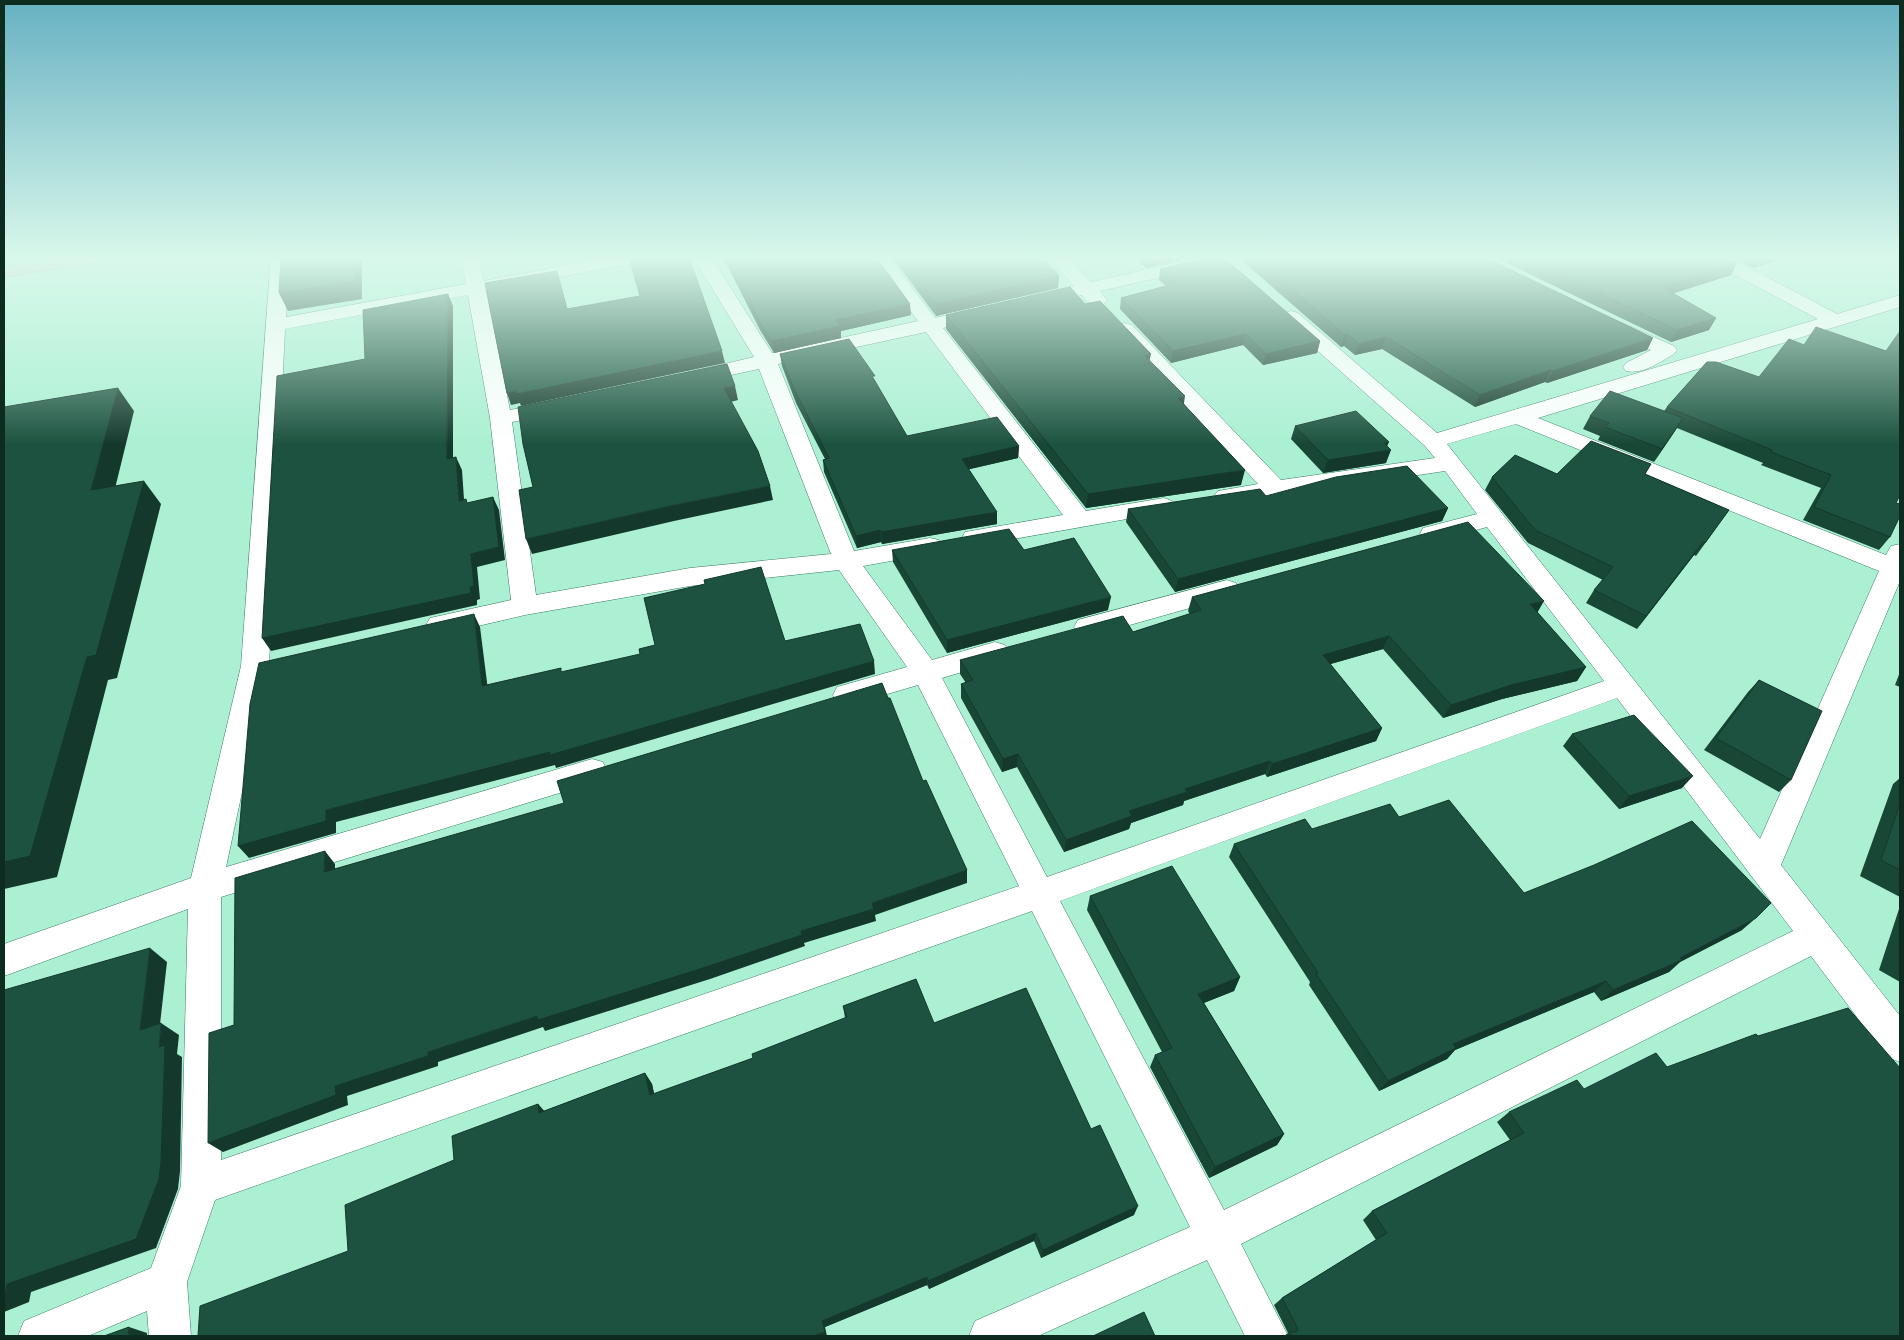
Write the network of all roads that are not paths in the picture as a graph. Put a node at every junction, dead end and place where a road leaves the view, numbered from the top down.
1 (276, 320) edge
2 (305, 320) edge
3 (481, 320) edge
4 (741, 320) edge
5 (927, 320) edge
6 (954, 320) edge
7 (1116, 320) edge
8 (1294, 320) edge
9 (1834, 320) edge
10 (1606, 321) edge
11 (276, 325) junction
12 (931, 325) junction
13 (767, 362) junction
14 (672, 382) edge
15 (577, 402) edge
16 (1562, 402) junction
17 (1517, 417) junction
18 (501, 418) junction
19 (1433, 441) junction
20 (1451, 463) junction
21 (1275, 488) junction
22 (1494, 517) junction
23 (1079, 519) junction
24 (1407, 540) edge
25 (846, 560) junction
26 (1898, 563) edge
27 (1253, 582) edge
28 (525, 606) junction
29 (419, 630) edge
30 (1060, 635) edge
31 (1022, 645) edge
32 (284, 659) edge
33 (255, 666) junction
34 (925, 671) junction
35 (1623, 685) junction
36 (821, 703) edge
37 (612, 765) edge
38 (1764, 867) junction
39 (205, 888) junction
40 (1039, 894) junction
41 (1817, 936) junction
42 (4, 960) edge
43 (1900, 1044) edge
44 (201, 1186) junction
45 (1216, 1236) junction
46 (166, 1282) junction
47 (39, 1336) edge
48 (170, 1336) edge
49 (990, 1336) edge
50 (1266, 1336) edge

1 - 11 street
2 - 11 street
3 - 18 street
4 - 13 street
5 - 12 street
6 - 12 street
7 - 21 street
8 - 19 street
9 - 16 street
10 - 16 street
11 - 33 street
12 - 13 street
12 - 23 street
13 - 14 street
13 - 25 street
15 - 18 street
16 - 17 street
17 - 19 street
17 - 26 street
18 - 28 street
19 - 20 street
20 - 21 street
20 - 22 street
21 - 23 street
22 - 24 street
22 - 35 street
23 - 25 street
25 - 28 street
25 - 34 street
26 - 38 street
27 - 30 street
28 - 29 street
31 - 34 street
32 - 33 street
33 - 39 street
34 - 36 street
34 - 40 street
35 - 38 street
35 - 40 street
37 - 39 street
38 - 41 street
39 - 42 street
39 - 44 street
40 - 44 street
40 - 45 street
41 - 43 street
41 - 45 street
44 - 46 street
45 - 49 street
45 - 50 street
46 - 47 street
46 - 48 street

